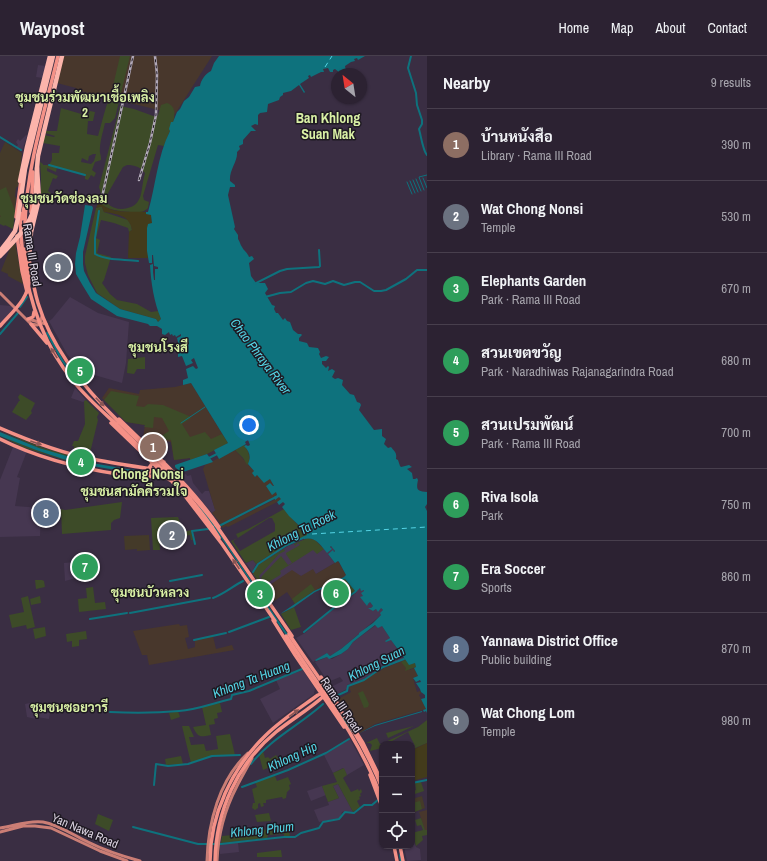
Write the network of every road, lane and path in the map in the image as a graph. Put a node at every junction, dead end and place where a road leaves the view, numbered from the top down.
1 (56, 56) edge
2 (37, 168) junction
3 (25, 174) junction
4 (20, 181) junction
5 (29, 186) junction
6 (22, 196) junction
7 (18, 200) junction
8 (20, 214) junction
9 (23, 228) junction
10 (16, 231) junction
11 (26, 242) junction
12 (24, 249) junction
13 (0, 252) edge
14 (0, 256) edge
15 (20, 260) junction
16 (29, 260) junction
17 (32, 280) junction
18 (27, 282) junction
19 (0, 293) edge
20 (35, 313) junction
21 (42, 315) junction
22 (27, 319) junction
23 (40, 323) junction
24 (31, 324) junction
25 (46, 324) junction
26 (0, 326) edge
27 (48, 343) junction
28 (109, 410) junction
29 (105, 415) junction
30 (117, 423) junction
31 (0, 428) edge
32 (0, 439) edge
33 (158, 456) junction
34 (152, 462) junction
35 (164, 462) junction
36 (149, 468) junction
37 (161, 470) junction
38 (174, 472) junction
39 (148, 477) junction
40 (170, 480) junction
41 (183, 482) junction
42 (177, 487) junction
43 (214, 526) junction
44 (227, 540) junction
45 (222, 544) junction
46 (279, 617) junction
47 (274, 620) junction
48 (287, 635) junction
49 (319, 682) junction
50 (318, 689) junction
51 (330, 690) junction
52 (322, 695) junction
53 (315, 698) junction
54 (316, 703) junction
55 (330, 706) junction
56 (345, 721) junction
57 (254, 751) junction
58 (380, 777) edge
59 (379, 782) edge
60 (379, 797) edge
61 (379, 798) edge
62 (7, 827) junction
63 (0, 828) edge
64 (13, 829) junction
65 (0, 832) edge
66 (215, 833) junction
67 (395, 849) edge
68 (402, 849) edge
69 (397, 860) edge
70 (127, 861) edge
71 (139, 861) edge
72 (208, 861) edge
73 (216, 861) edge
74 (404, 861) edge

1 - 2 highway
1 - 3 main road, Rama III Road
1 - 4 highway, bridge
1 - 5 main road, Rama III Road
1 - 13 highway, bridge
2 - 14 highway, bridge
2 - 16 highway, bridge
3 - 4 main road, Rama III Road
3 - 6 main road, Rama III Road
4 - 7 main road, Rama III Road
5 - 9 main road, Rama III Road
5 - 11 main road
5 - 12 main road, Rama III Road
6 - 7 main road
6 - 8 main road, Rama III Road
7 - 10 main road, Rama III Road
8 - 9 main road, Rama III Road
8 - 10 main road
9 - 11 main road, Rama III Road
9 - 12 main road
10 - 13 main road
10 - 15 main road, Rama III Road
11 - 12 main road, Rama III Road
12 - 15 main road
12 - 16 main road, Rama III Road
12 - 18 main road, Rama III Road
12 - 26 main road, bridge
15 - 20 main road, Rama III Road
16 - 17 main road, Rama III Road
17 - 18 main road
17 - 21 main road, Rama III Road
18 - 20 main road, Rama III Road
19 - 22 main road
20 - 22 main road
20 - 23 main road, Rama III Road
21 - 23 main road
21 - 25 main road, Rama III Road
22 - 23 main road
22 - 24 main road
23 - 24 main road
23 - 25 main road
23 - 27 main road, Rama III Road
24 - 27 main road
25 -> 28 main road, Rama III Road
29 -> 27 main road, Rama III Road
28 - 30 main road, Rama III Road
28 - 33 main road, Rama III Road
29 - 30 main road, Rama III Road
29 - 34 main road, Rama III Road
30 - 43 main road, Rama III Road, bridge
31 -> 36 main road
32 - 39 main road
33 - 34 main road
33 - 35 main road, Rama III Road
34 - 36 main road
34 - 37 main road, Rama III Road
35 - 37 main road
35 - 38 main road, Rama III Road
36 - 37 main road
36 - 39 main road
37 - 38 main road
37 - 39 main road
37 - 40 main road, Rama III Road
38 - 41 main road, Rama III Road
39 - 40 main road
40 - 42 main road, Rama III Road
41 - 42 main road
41 - 44 main road, Rama III Road
42 - 45 main road, Rama III Road
43 - 44 main road, Rama III Road
43 - 45 main road, Rama III Road
44 - 46 main road, Rama III Road
47 -> 45 main road, Rama III Road
46 - 48 main road, Rama III Road
46 - 49 main road, Rama III Road
47 - 48 main road, Rama III Road
47 - 49 main road, Rama III Road
48 - 59 main road, Rama III Road, bridge
48 - 60 main road, Rama III Road, bridge
49 - 50 main road, Rama III Road
49 - 51 main road, Rama III Road
50 - 52 main road, Rama III Road
50 - 53 main road
51 - 52 main road
51 - 56 main road, Rama III Road
52 - 53 main road
52 - 54 main road
52 - 55 main road, Rama III Road
57 -> 53 main road
54 - 55 main road
54 - 57 main road
55 - 56 main road, Rama III Road
56 - 58 main road, Rama III Road
56 - 61 main road, Rama III Road
57 - 66 main road
57 - 72 main road
57 - 73 main road
62 - 63 main road, Yan Nawa Road
62 - 64 main road
62 - 71 main road, Yan Nawa Road
64 - 65 main road, Yan Nawa Road
64 - 70 main road, Yan Nawa Road
66 - 72 main road
66 - 73 main road
67 - 69 main road
68 - 74 main road

